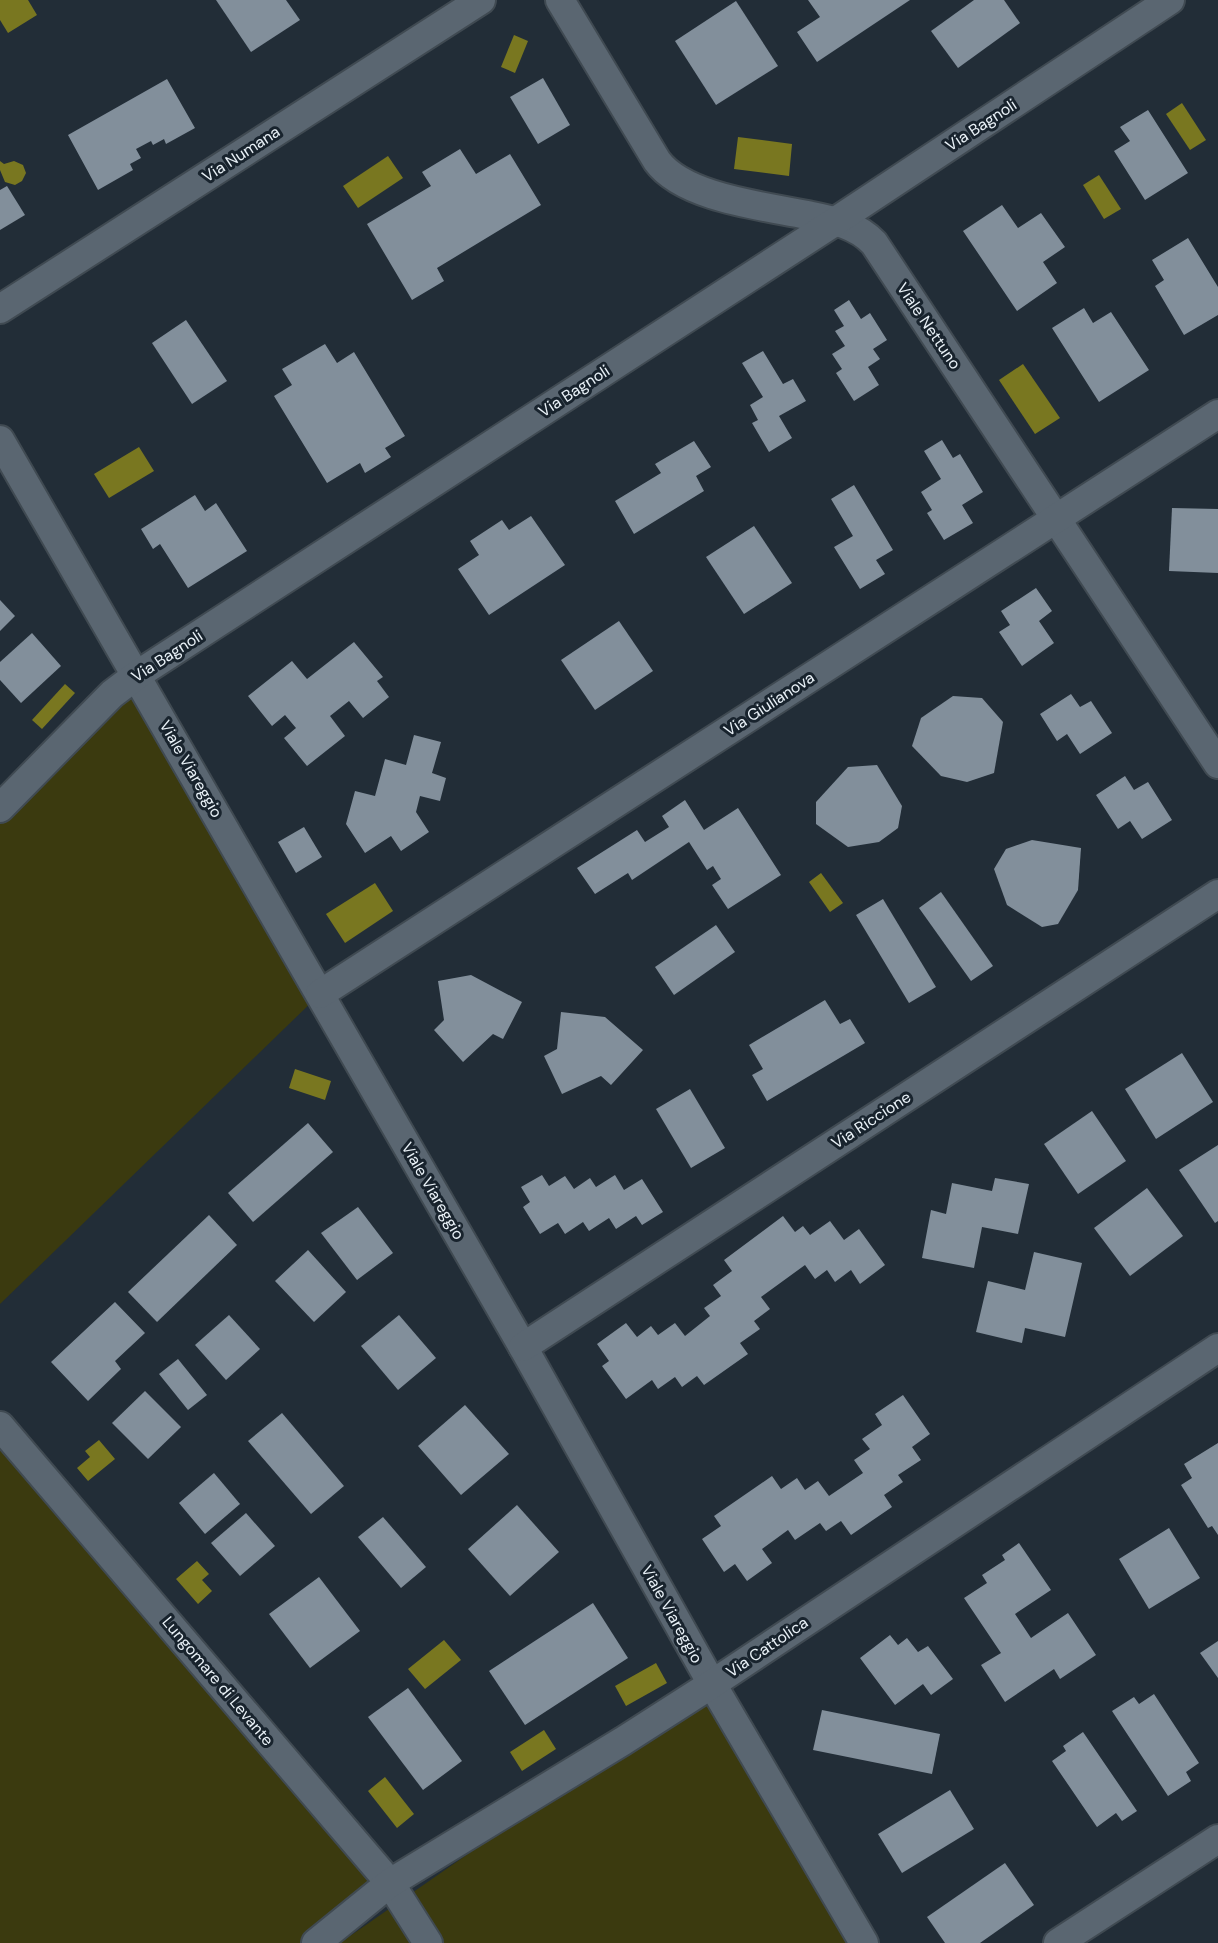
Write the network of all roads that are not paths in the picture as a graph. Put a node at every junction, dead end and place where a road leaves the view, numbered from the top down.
1 (481, 0) edge
2 (560, 0) edge
3 (1170, 0) edge
4 (836, 221) junction
5 (0, 309) edge
6 (1218, 414) edge
7 (0, 440) edge
8 (1057, 520) junction
9 (136, 675) junction
10 (1218, 764) edge
11 (0, 808) edge
12 (1218, 894) edge
13 (320, 994) junction
14 (523, 1347) junction
15 (1218, 1348) edge
16 (0, 1426) edge
17 (712, 1684) junction
18 (1218, 1839) edge
19 (390, 1883) junction
20 (316, 1943) edge
21 (428, 1943) edge
22 (864, 1943) edge
23 (1058, 1943) edge

1 - 5 street, Via Numana
2 - 4 street, Viale Nettuno
3 - 4 street, Via Bagnoli
4 - 8 street, Viale Nettuno
4 - 9 street, Via Bagnoli
6 - 8 street, Via Giulianova
7 - 9 street, Viale Viareggio
8 - 10 street, Viale Nettuno
8 - 13 street, Via Giulianova
9 - 11 street, Via Bagnoli
9 - 13 street, Viale Viareggio
12 - 14 street, Via Riccione
13 - 14 street, Viale Viareggio
14 - 17 street, Viale Viareggio
15 - 17 street, Via Cattolica
16 - 19 street, Lungomare di Levante
17 - 19 street, Via Cattolica
17 - 22 street, Viale Viareggio
18 - 23 street
19 - 20 street, Via Cattolica
19 - 21 street, Lungomare di Levante

